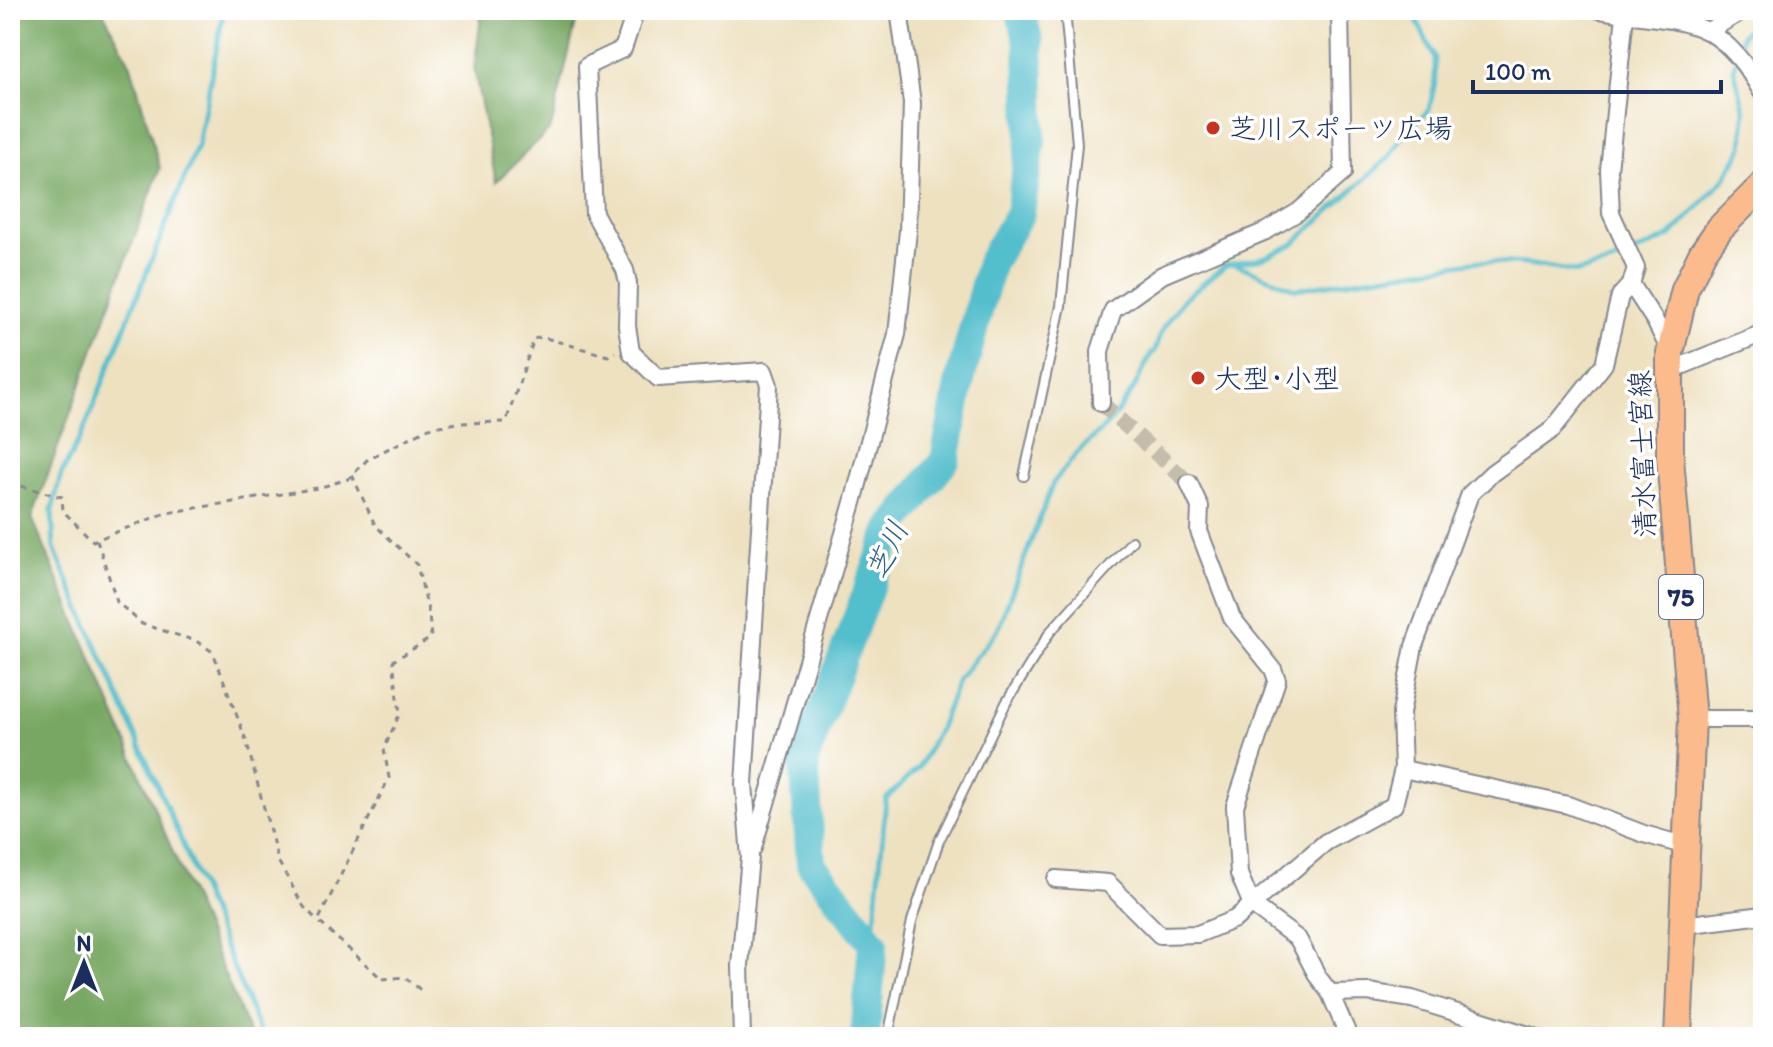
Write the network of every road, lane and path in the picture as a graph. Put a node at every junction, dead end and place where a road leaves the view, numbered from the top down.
1 (636, 10) edge
2 (899, 10) edge
3 (1065, 10) edge
4 (1340, 10) edge
5 (1599, 10) edge
6 (1744, 10) edge
7 (1625, 15) junction
8 (1710, 30) junction
9 (1760, 88) edge
10 (1763, 185) edge
11 (1634, 276) junction
12 (1763, 335) edge
13 (629, 344) junction
14 (1670, 362) junction
15 (1101, 403) dead end
16 (352, 475) junction
17 (1024, 476) dead end
18 (10, 483) edge
19 (1189, 483) tunnel mouth
20 (97, 540) junction
21 (1132, 541) dead end
22 (1692, 719) junction
23 (1763, 719) edge
24 (1403, 769) junction
25 (1686, 846) junction
26 (750, 857) junction
27 (1056, 879) dead end
28 (1252, 905) junction
29 (1763, 915) edge
30 (318, 921) junction
31 (1683, 925) junction
32 (423, 992) dead end
33 (1330, 993) junction
34 (742, 1037) edge
35 (888, 1037) edge
36 (1349, 1037) edge
37 (1535, 1037) edge
38 (1678, 1037) edge

1 - 13 street
2 - 26 street
3 - 17 lane
4 - 15 street
5 - 7 street
6 - 8 street
7 - 8 street
7 - 11 street
8 - 9 street
10 - 14 main road, 清水富士宮線 / 75
11 - 14 street
11 - 24 street
12 - 14 street
13 - 16 path
13 - 26 street
14 - 22 main road, 清水富士宮線 / 75
16 - 20 path
16 - 30 path
18 - 20 path
19 - 28 street
20 - 30 path
21 - 35 lane
22 - 23 street
22 - 25 main road, 清水富士宮線 / 75
24 - 25 street
24 - 28 street
25 - 31 main road, 清水富士宮線 / 75
26 - 34 street
27 - 28 street
28 - 33 street
29 - 31 street
30 - 32 path
31 - 38 main road, 清水富士宮線 / 75
33 - 36 street
33 - 37 street

